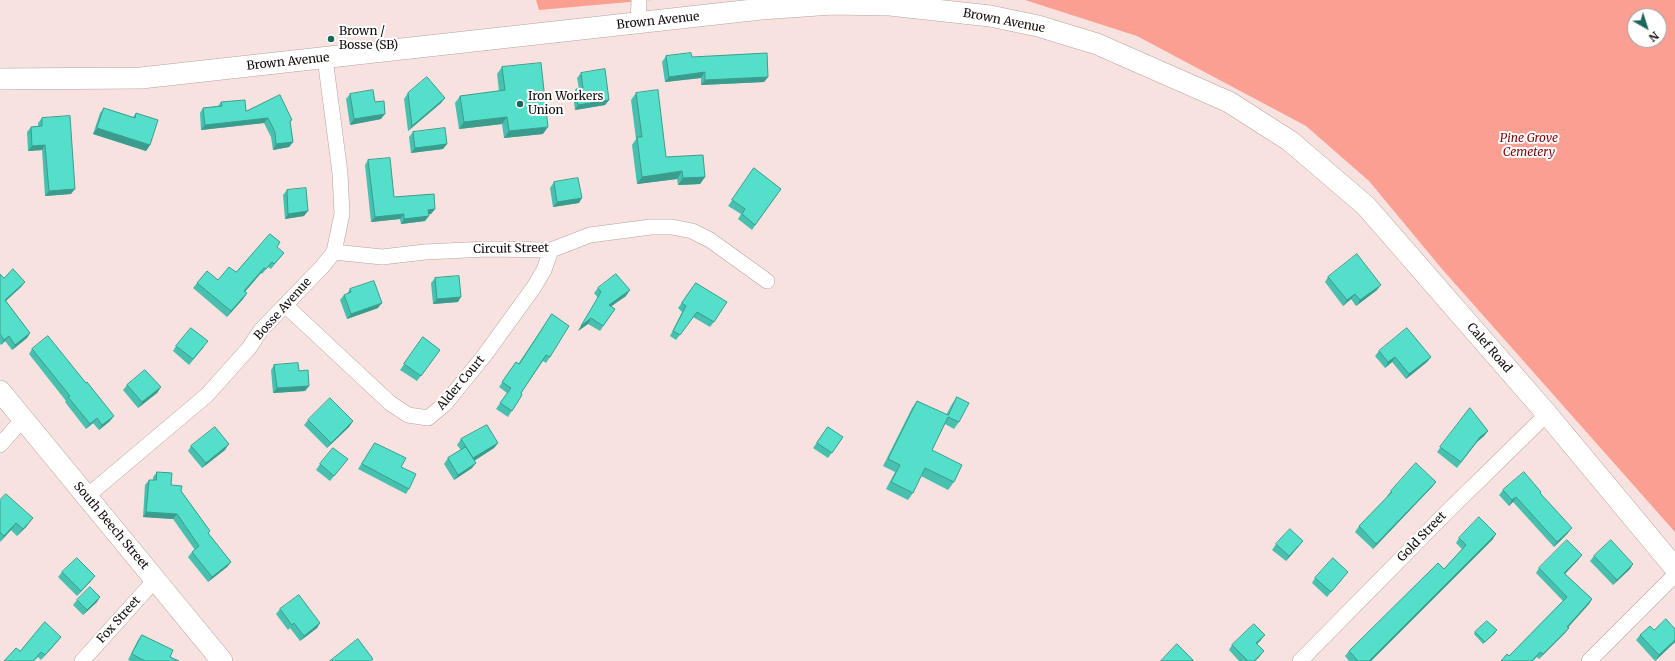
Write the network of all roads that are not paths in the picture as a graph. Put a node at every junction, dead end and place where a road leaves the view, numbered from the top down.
1 (639, 0) edge
2 (638, 23) junction
3 (325, 58) junction
4 (0, 79) edge
5 (1290, 141) joint
6 (550, 250) junction
7 (334, 252) junction
8 (768, 281) dead end
9 (285, 306) junction
10 (0, 391) edge
11 (1547, 414) junction
12 (23, 419) junction
13 (0, 445) edge
14 (86, 496) junction
15 (1675, 568) edge
16 (1675, 575) edge
17 (156, 580) junction
18 (82, 661) edge
19 (222, 661) edge
20 (1300, 661) edge
21 (1589, 661) edge

1 - 2 street
2 - 3 main road, Brown Avenue
2 - 5 main road, Brown Avenue
3 - 4 main road, Brown Avenue
3 - 7 street, Bosse Avenue
5 - 11 main road, Calef Road
6 - 7 street, Circuit Street
6 - 8 street, Circuit Street
6 - 9 street, Alder Court
7 - 9 street, Bosse Avenue
9 - 14 street, Bosse Avenue
10 - 12 main road, South Beech Street
11 - 15 main road, Calef Road
11 - 20 street, Gold Street
12 - 13 street
12 - 14 main road, South Beech Street
14 - 17 main road, South Beech Street
16 - 21 street
17 - 18 street, Fox Street
17 - 19 main road, South Beech Street

